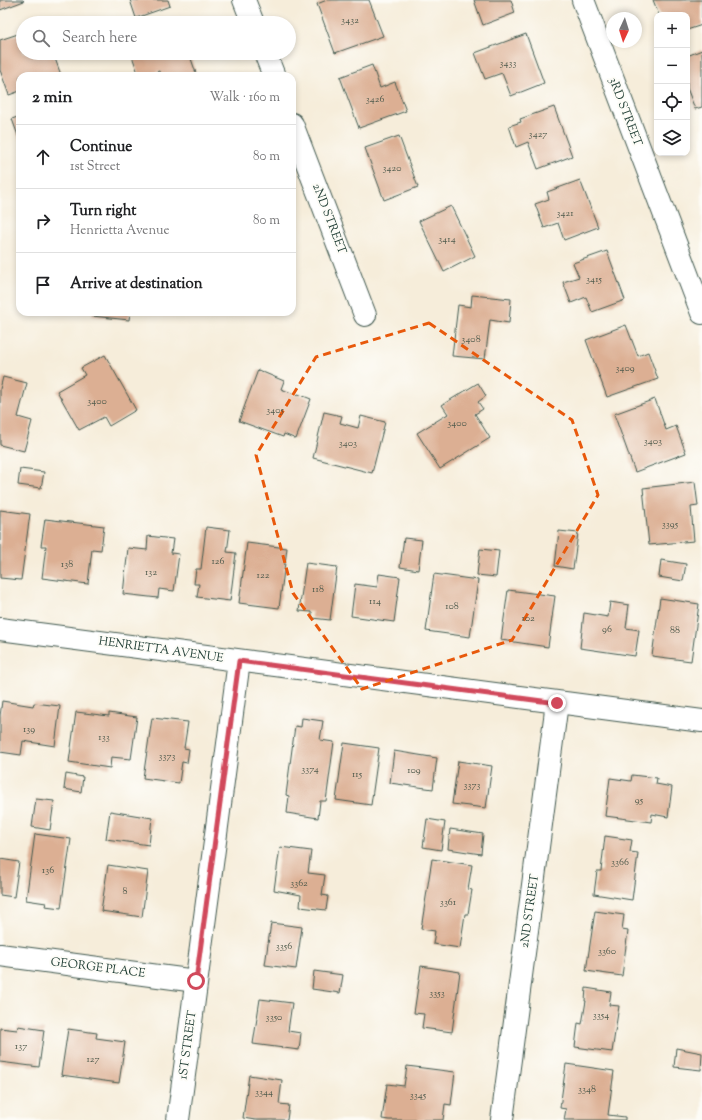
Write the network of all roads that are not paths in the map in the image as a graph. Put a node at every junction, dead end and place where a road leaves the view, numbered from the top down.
1 (244, 0) edge
2 (583, 0) edge
3 (250, 16) edge
4 (268, 60) edge
5 (272, 72) edge
6 (296, 134) edge
7 (702, 313) edge
8 (365, 315) dead end
9 (0, 629) edge
10 (239, 661) junction
11 (557, 703) junction
12 (702, 721) edge
13 (0, 955) edge
14 (196, 981) junction
15 (178, 1120) edge
16 (502, 1120) edge

1 - 3 street
2 - 7 street, 3RD STREET
4 - 5 street
6 - 8 street, 2ND STREET
9 - 10 street, HENRIETTA AVENUE
10 - 11 street, HENRIETTA AVENUE
10 - 14 street, 1ST STREET
11 - 12 street, HENRIETTA AVENUE
11 - 16 street, 2ND STREET
13 - 14 street, GEORGE PLACE
14 - 15 street, 1ST STREET

